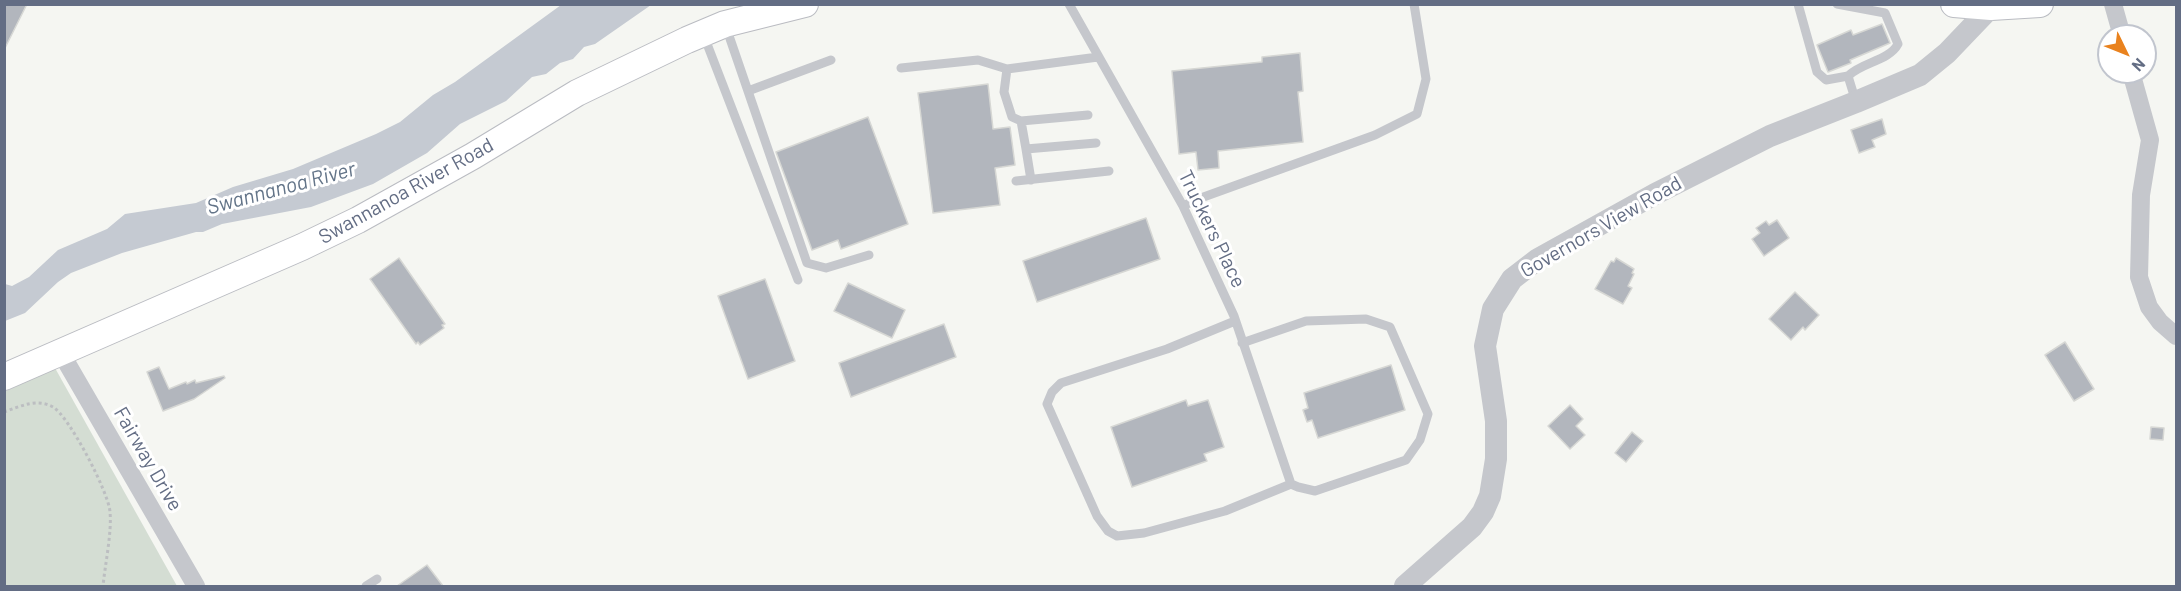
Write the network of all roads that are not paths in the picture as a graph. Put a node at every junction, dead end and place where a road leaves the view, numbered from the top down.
1 (805, 4) edge
2 (1069, 4) edge
3 (1414, 4) edge
4 (1798, 4) edge
5 (1837, 4) edge
6 (1954, 4) edge
7 (2040, 4) edge
8 (2113, 4) edge
9 (1991, 7) junction
10 (2118, 24) edge
11 (714, 29) junction
12 (1098, 57) junction
13 (831, 60) dead end
14 (901, 68) dead end
15 (1007, 69) junction
16 (1848, 76) junction
17 (2134, 84) edge
18 (748, 91) junction
19 (1856, 102) junction
20 (1088, 115) dead end
21 (1021, 121) junction
22 (1096, 143) dead end
23 (1026, 149) junction
24 (1109, 171) dead end
25 (1031, 180) junction
26 (1016, 181) dead end
27 (1183, 207) junction
28 (869, 255) dead end
29 (798, 280) dead end
30 (1235, 321) junction
31 (2176, 336) edge
32 (1242, 343) junction
33 (62, 353) junction
34 (4, 376) edge
35 (1291, 484) junction
36 (377, 579) dead end
37 (196, 586) edge
38 (366, 586) edge
39 (1405, 586) edge

1 - 11 main road, Swannanoa River Road
2 - 12 lane, Truckers Place
3 - 27 lane
4 - 16 lane
5 - 16 lane
6 - 9 main road
7 - 9 main road
8 - 10 street
9 - 19 street, Governors View Road
11 - 18 lane
11 - 29 lane
11 - 33 main road, Swannanoa River Road
12 - 15 lane
12 - 27 lane, Truckers Place
13 - 18 lane
14 - 15 lane
15 - 21 lane
16 - 19 lane
17 - 31 street
18 - 28 lane
19 - 39 street, Governors View Road
20 - 21 lane
21 - 23 lane
22 - 23 lane
23 - 25 lane
24 - 25 lane
25 - 26 lane
27 - 30 lane, Truckers Place
30 - 32 lane, Truckers Place
30 - 35 lane
32 - 35 lane, Truckers Place
32 - 35 lane
33 - 34 main road, Swannanoa River Road
33 - 37 street, Fairway Drive
36 - 38 lane

